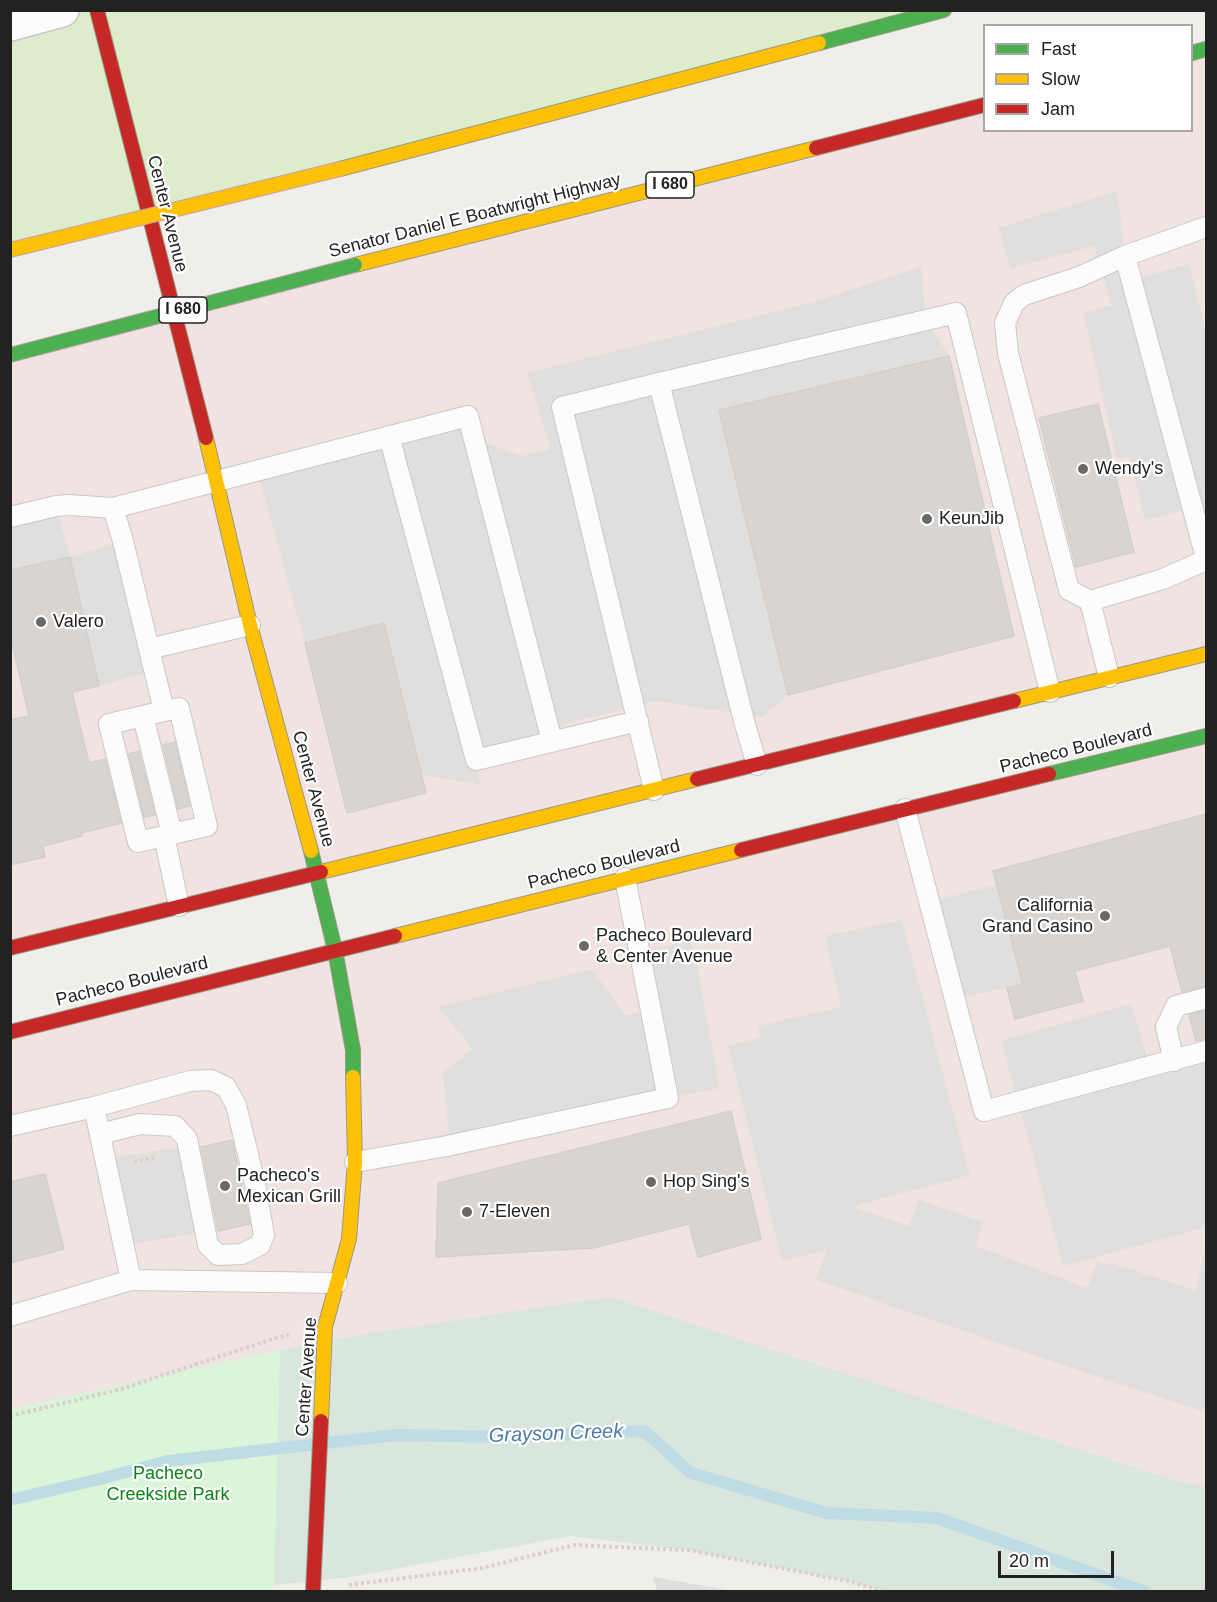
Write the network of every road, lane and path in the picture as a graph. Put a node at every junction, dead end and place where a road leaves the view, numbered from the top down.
1 (62, 10) edge
2 (97, 10) edge
3 (944, 10) edge
4 (10, 24) edge
5 (983, 105) edge
6 (1206, 227) edge
7 (10, 250) edge
8 (1125, 256) junction
9 (10, 355) edge
10 (659, 383) junction
11 (388, 436) junction
12 (216, 480) junction
13 (113, 508) junction
14 (10, 517) edge
15 (1206, 559) edge
16 (1090, 601) junction
17 (250, 624) junction
18 (149, 649) junction
19 (1206, 654) edge
20 (1109, 677) junction
21 (1050, 692) junction
22 (164, 711) junction
23 (143, 716) junction
24 (638, 721) junction
25 (1206, 736) edge
26 (552, 741) junction
27 (757, 765) junction
28 (654, 790) junction
29 (905, 809) junction
30 (168, 835) junction
31 (317, 873) junction
32 (625, 878) junction
33 (179, 906) junction
34 (10, 948) edge
35 (335, 950) junction
36 (1206, 998) edge
37 (10, 1032) edge
38 (1206, 1051) edge
39 (1174, 1060) junction
40 (94, 1107) junction
41 (10, 1126) edge
42 (100, 1134) junction
43 (355, 1162) junction
44 (208, 1245) junction
45 (131, 1280) junction
46 (212, 1281) junction
47 (337, 1283) junction
48 (10, 1316) edge
49 (324, 1333) junction
50 (10, 1416) edge
51 (313, 1591) edge
52 (886, 1592) edge

1 - 4 street
2 - 12 main road, Center Avenue
3 - 7 main road, bridge
5 - 9 main road, Senator Daniel E Boatwright Highway / I 680, bridge
6 - 8 lane
8 - 15 lane
8 - 16 lane
10 - 21 lane
10 - 24 lane
10 - 27 lane
11 - 12 lane
11 - 26 lane
11 - 26 lane
12 - 13 lane
12 - 17 main road, Center Avenue
13 - 14 lane
13 - 18 lane
15 - 16 lane
16 - 20 lane
17 - 18 lane
17 - 31 main road, Center Avenue
18 - 22 lane
19 - 20 main road
20 - 21 main road
21 - 27 main road
22 - 23 lane
22 - 30 lane
23 - 30 lane
23 - 30 lane
24 - 26 lane
24 - 28 lane
25 - 29 main road, Pacheco Boulevard
27 - 28 main road
28 - 31 main road
29 - 32 main road, Pacheco Boulevard
29 - 39 lane
30 - 33 lane
31 - 33 main road
31 - 35 main road, Center Avenue
32 - 35 main road, Pacheco Boulevard
32 - 43 lane
33 - 34 main road
35 - 37 main road, Pacheco Boulevard
35 - 43 main road, Center Avenue
36 - 39 lane
38 - 39 lane
40 - 41 lane
40 - 42 lane
40 - 44 lane
42 - 44 lane
42 - 45 lane
43 - 47 main road, Center Avenue
44 - 46 lane
45 - 46 lane
45 - 48 lane
46 - 47 lane
47 - 49 main road, Center Avenue
49 - 50 path
49 - 51 main road, Center Avenue
51 - 52 path

